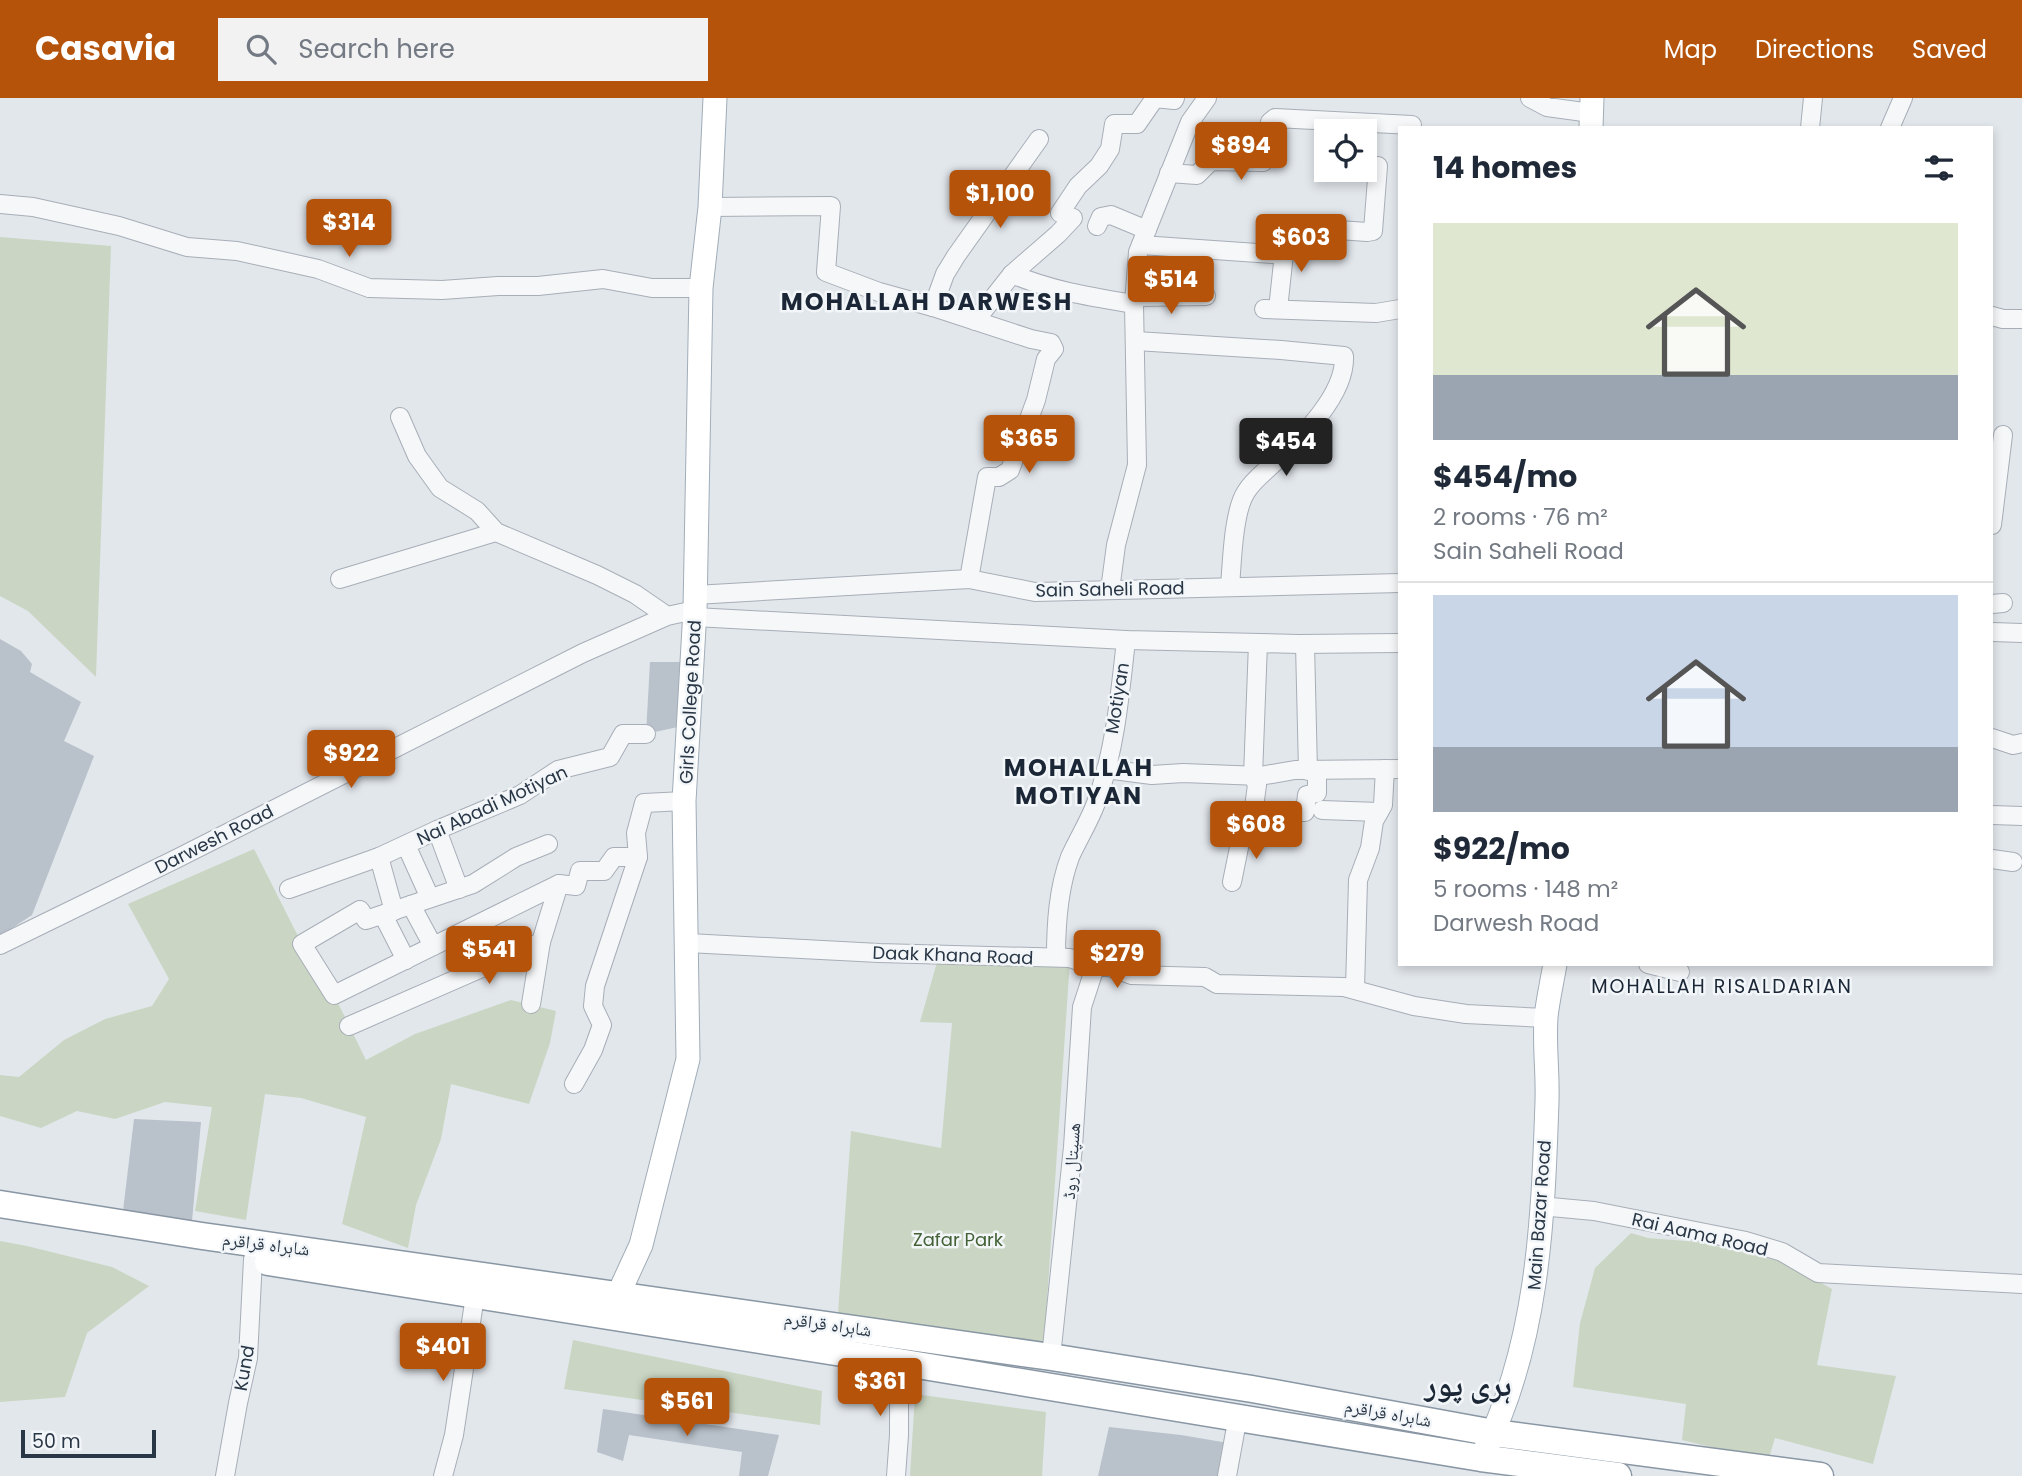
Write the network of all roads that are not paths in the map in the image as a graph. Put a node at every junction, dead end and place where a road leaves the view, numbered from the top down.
1 (715, 98) edge
2 (1175, 98) edge
3 (1207, 98) edge
4 (1530, 98) edge
5 (1813, 98) edge
6 (1903, 98) edge
7 (1591, 113) edge
8 (1412, 125) dead end
9 (1810, 126) edge
10 (1891, 126) edge
11 (1039, 139) dead end
12 (1378, 166) dead end
13 (1169, 173) junction
14 (0, 204) edge
15 (710, 207) junction
16 (1097, 226) dead end
17 (1144, 237) junction
18 (1273, 254) dead end
19 (1012, 274) junction
20 (701, 288) junction
21 (1206, 296) dead end
22 (1135, 300) junction
23 (933, 307) junction
24 (1398, 309) edge
25 (1993, 316) edge
26 (2022, 319) edge
27 (975, 321) junction
28 (1136, 341) junction
29 (400, 417) dead end
30 (2003, 435) dead end
31 (1993, 517) edge
32 (496, 532) junction
33 (340, 579) dead end
34 (969, 579) junction
35 (1398, 583) edge
36 (1230, 587) junction
37 (1110, 590) junction
38 (695, 608) junction
39 (667, 615) junction
40 (1993, 632) edge
41 (2022, 633) edge
42 (1126, 640) junction
43 (1258, 643) junction
44 (1398, 643) edge
45 (1304, 644) junction
46 (646, 734) dead end
47 (1993, 738) edge
48 (2022, 743) edge
49 (1105, 769) junction
50 (1393, 769) edge
51 (1313, 771) junction
52 (1253, 776) junction
53 (684, 801) junction
54 (1322, 810) dead end
55 (1253, 811) junction
56 (1379, 812) junction
57 (1993, 815) edge
58 (2022, 816) edge
59 (436, 830) junction
60 (548, 844) dead end
61 (406, 845) junction
62 (638, 856) junction
63 (379, 858) junction
64 (1993, 859) edge
65 (2013, 862) dead end
66 (1232, 882) dead end
67 (559, 884) junction
68 (289, 889) dead end
69 (459, 889) junction
70 (430, 898) junction
71 (396, 910) junction
72 (541, 942) junction
73 (688, 943) junction
74 (0, 945) edge
75 (433, 946) junction
76 (1056, 957) junction
77 (406, 960) junction
78 (1555, 966) edge
79 (1656, 966) edge
80 (1095, 967) junction
81 (1680, 972) dead end
82 (1355, 989) junction
83 (531, 1004) dead end
84 (1546, 1018) junction
85 (349, 1026) dead end
86 (574, 1084) dead end
87 (0, 1204) edge
88 (1540, 1206) junction
89 (0, 1217) edge
90 (253, 1259) junction
91 (2022, 1284) edge
92 (618, 1295) junction
93 (475, 1296) junction
94 (1051, 1357) junction
95 (899, 1362) junction
96 (1238, 1416) junction
97 (1494, 1433) junction
98 (1478, 1467) edge
99 (225, 1476) edge
100 (443, 1476) edge
101 (896, 1476) edge
102 (1227, 1476) edge
103 (1618, 1476) edge
104 (1820, 1476) edge

1 - 15 main road, Girls College Road
2 - 19 street
3 - 13 street
4 - 7 street
5 - 9 street
6 - 10 street
8 - 13 street
11 - 23 street
12 - 24 street
13 - 17 street
14 - 20 street
15 - 20 main road, Girls College Road
15 - 23 street
16 - 17 street
17 - 18 street
17 - 22 street
19 - 22 street
19 - 27 street
20 - 38 main road, Girls College Road
21 - 22 street
22 - 28 street
23 - 27 street
25 - 26 street
27 - 34 street
28 - 36 street
28 - 37 street
29 - 32 street
30 - 31 street
32 - 33 street
32 - 39 street
34 - 37 street, Sain Saheli Road
34 - 38 street, Sain Saheli Road
35 - 36 street, Sain Saheli Road
36 - 37 street, Sain Saheli Road
38 - 39 street, Darwesh Road
38 - 42 street
38 - 53 main road, Girls College Road
39 - 74 street, Darwesh Road
40 - 41 street
42 - 43 street
42 - 49 street, Motiyan
43 - 45 street
43 - 52 street
44 - 45 street
45 - 51 street
46 - 59 street, Nai Abadi Motiyan
47 - 48 street
49 - 52 street
49 - 76 street, Motiyan
50 - 51 street
50 - 56 street
51 - 52 street
51 - 55 street
52 - 55 street
53 - 62 street
53 - 73 main road, Girls College Road
54 - 56 street
55 - 66 street
56 - 82 street
57 - 58 street
59 - 61 street, Nai Abadi Motiyan
59 - 69 street
60 - 69 street
61 - 63 street, Nai Abadi Motiyan
61 - 70 street
62 - 67 street
62 - 86 street
63 - 68 street, Nai Abadi Motiyan
63 - 71 street
64 - 65 street
67 - 72 street
67 - 75 street
69 - 70 street
70 - 71 street
71 - 75 street
71 - 77 street
71 - 77 street
72 - 83 street
72 - 85 street
73 - 76 street, Daak Khana Road
73 - 92 main road, Girls College Road
75 - 77 street
76 - 80 street, Daak Khana Road
78 - 84 main road, Main Bazar Road
79 - 81 street
80 - 82 street, Daak Khana Road
80 - 94 street, ھسپتال روڈ
82 - 84 street, Daak Khana Road
84 - 88 main road, Main Bazar Road
87 - 92 highway, شاہراہ قراقرم
88 - 91 street, Rai Aama Road
88 - 97 main road, Main Bazar Road
89 - 90 highway, شاہراہ قراقرم
90 - 93 highway, شاہراہ قراقرم
90 - 99 street, Kund
92 - 94 highway, شاہراہ قراقرم
93 - 95 highway, شاہراہ قراقرم
93 - 100 street
94 - 97 highway, شاہراہ قراقرم
95 - 96 highway, شاہراہ قراقرم
95 - 101 street
96 - 98 highway, شاہراہ قراقرم
96 - 102 street
97 - 98 main road, Main Bazar Road
97 - 104 highway, شاہراہ قراقرم
98 - 103 highway, شاہراہ قراقرم

